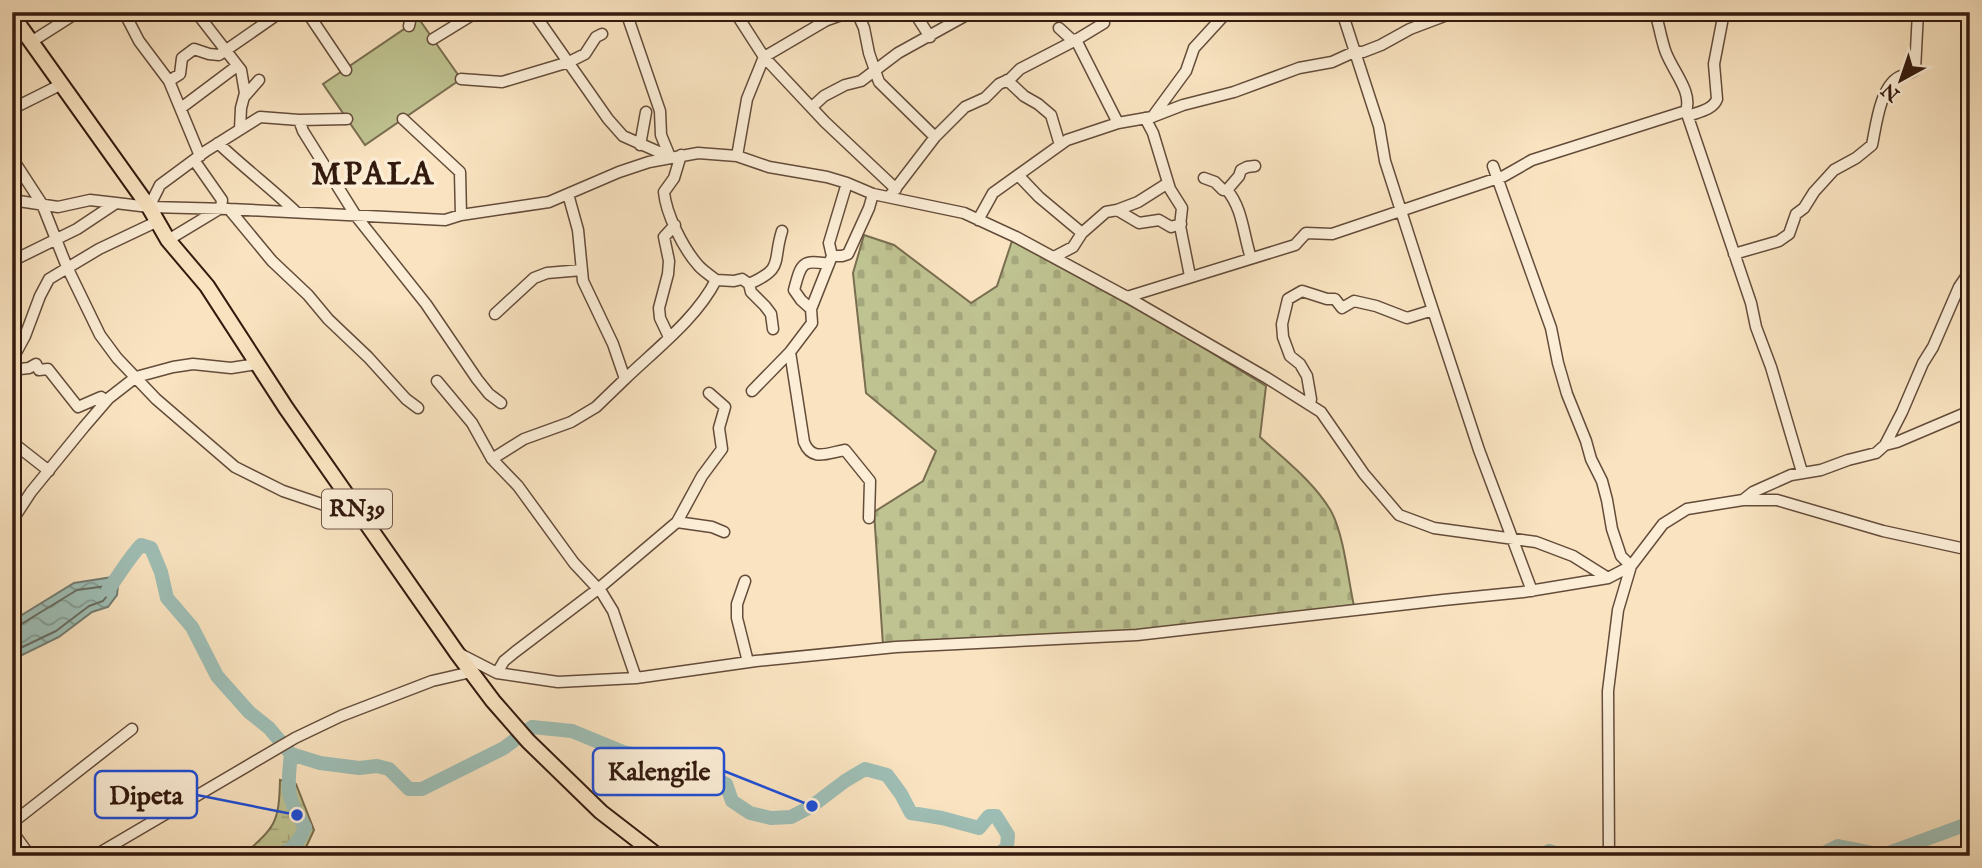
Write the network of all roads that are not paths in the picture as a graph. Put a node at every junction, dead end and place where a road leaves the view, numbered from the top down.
1 (78, 12) edge
2 (124, 12) edge
3 (196, 12) edge
4 (281, 12) edge
5 (307, 12) edge
6 (412, 12) edge
7 (477, 12) edge
8 (533, 12) edge
9 (626, 12) edge
10 (735, 12) edge
11 (914, 12) edge
12 (972, 12) edge
13 (1096, 12) edge
14 (1227, 12) edge
15 (1342, 12) edge
16 (1455, 12) edge
17 (1655, 12) edge
18 (1724, 12) edge
19 (1918, 12) edge
20 (12, 15) edge
21 (409, 26) dead end
22 (1059, 28) dead end
23 (602, 34) dead end
24 (930, 37) junction
25 (433, 39) dead end
26 (1076, 40) junction
27 (32, 42) junction
28 (225, 51) junction
29 (1354, 52) junction
30 (764, 57) junction
31 (569, 62) junction
32 (237, 65) junction
33 (874, 69) junction
34 (346, 70) dead end
35 (461, 79) dead end
36 (259, 80) dead end
37 (1007, 80) junction
38 (169, 81) junction
39 (62, 84) junction
40 (245, 96) junction
41 (812, 107) junction
42 (181, 108) junction
43 (12, 109) edge
44 (646, 112) dead end
45 (1687, 113) junction
46 (1148, 118) junction
47 (347, 119) dead end
48 (403, 119) dead end
49 (299, 120) junction
50 (1118, 123) junction
51 (240, 129) junction
52 (935, 137) junction
53 (218, 143) junction
54 (640, 145) junction
55 (1060, 145) junction
56 (676, 156) junction
57 (737, 156) junction
58 (12, 158) edge
59 (197, 158) junction
60 (1255, 166) dead end
61 (1493, 166) dead end
62 (1018, 174) junction
63 (1204, 178) dead end
64 (1497, 178) junction
65 (847, 183) junction
66 (1168, 183) junction
67 (1227, 190) junction
68 (892, 193) junction
69 (568, 194) junction
70 (873, 194) junction
71 (12, 200) edge
72 (116, 203) junction
73 (42, 204) junction
74 (149, 207) junction
75 (225, 208) junction
76 (1117, 210) junction
77 (1401, 211) junction
78 (296, 212) junction
79 (461, 215) junction
80 (356, 216) junction
81 (978, 220) junction
82 (156, 222) junction
83 (1181, 224) junction
84 (675, 225) junction
85 (782, 231) dead end
86 (1082, 233) junction
87 (57, 239) junction
88 (168, 240) junction
89 (1734, 254) junction
90 (1054, 257) junction
91 (1251, 258) junction
92 (830, 260) junction
93 (12, 261) edge
94 (67, 267) junction
95 (582, 270) junction
96 (1970, 271) edge
97 (1191, 276) junction
98 (716, 280) junction
99 (749, 284) junction
100 (1958, 290) junction
101 (1970, 292) edge
102 (1127, 297) junction
103 (811, 309) junction
104 (1433, 310) junction
105 (495, 314) dead end
106 (773, 329) dead end
107 (669, 337) junction
108 (790, 352) junction
109 (12, 361) edge
110 (257, 364) junction
111 (136, 377) junction
112 (625, 379) junction
113 (438, 381) dead end
114 (752, 391) dead end
115 (709, 393) dead end
116 (106, 401) junction
117 (501, 403) dead end
118 (1310, 405) junction
119 (418, 408) dead end
120 (1970, 411) edge
121 (12, 442) edge
122 (1885, 445) junction
123 (492, 459) junction
124 (49, 471) junction
125 (1802, 472) junction
126 (1743, 500) junction
127 (869, 518) dead end
128 (364, 519) junction
129 (12, 521) edge
130 (677, 522) junction
131 (724, 532) dead end
132 (1512, 538) junction
133 (563, 548) junction
134 (1970, 550) edge
135 (552, 552) dead end
136 (1631, 566) junction
137 (1608, 578) junction
138 (745, 582) dead end
139 (598, 589) junction
140 (1532, 591) junction
141 (457, 653) junction
142 (748, 662) junction
143 (471, 672) junction
144 (497, 673) junction
145 (636, 678) junction
146 (132, 729) dead end
147 (12, 823) edge
148 (12, 831) edge
149 (30, 856) edge
150 (94, 856) edge
151 (658, 856) edge
152 (1609, 856) edge

1 - 27 street
2 - 38 street
3 - 28 street
4 - 28 street
5 - 34 street
6 - 21 street
7 - 25 street
8 - 31 street
9 - 56 street
10 - 30 street
11 - 24 street
12 - 24 street
13 - 26 street
14 - 46 street
15 - 29 street
16 - 29 street
17 - 45 street
18 - 45 street
19 - 89 street
20 - 27 highway, RN39
22 - 26 street
23 - 31 street
24 - 33 street
26 - 37 street
26 - 50 street
27 - 39 highway, RN39
28 - 32 street
28 - 38 street
29 - 46 street
29 - 77 street
30 - 33 street
30 - 41 street
30 - 57 street
31 - 35 street
31 - 54 street
32 - 40 street
32 - 42 street
33 - 41 street
33 - 52 street
36 - 40 street
37 - 52 street
37 - 55 street
38 - 42 street
39 - 43 street
39 - 74 highway, RN39
40 - 51 street
41 - 68 street
42 - 59 street
44 - 54 street
45 - 64 street
45 - 89 street
46 - 50 street
46 - 66 street
47 - 49 street
48 - 79 street
49 - 51 street
49 - 80 street
50 - 55 street
51 - 53 street
52 - 68 street
53 - 59 street
53 - 78 street
54 - 56 street
55 - 62 street
56 - 57 street
56 - 69 street
56 - 84 street
57 - 65 street
58 - 73 street
59 - 74 street
59 - 75 street
60 - 67 street
61 - 64 street
62 - 81 street
62 - 86 street
63 - 67 street
64 - 77 street
64 - 136 street
65 - 70 street
65 - 92 street
66 - 76 street
66 - 83 street
67 - 91 street
68 - 70 street
68 - 81 street
69 - 79 street
69 - 95 street
70 - 92 street
71 - 73 street
72 - 73 street
72 - 74 street
72 - 87 street
73 - 87 street
74 - 75 street
74 - 82 highway, RN39
75 - 78 street
75 - 88 street
75 - 119 street
76 - 83 street
76 - 86 street
77 - 91 street
77 - 104 street
78 - 80 street
79 - 80 street
80 - 117 street
81 - 90 street
82 - 88 highway, RN39
82 - 94 street
83 - 97 street
84 - 98 street
84 - 107 street
85 - 99 street
86 - 90 street
87 - 93 street
87 - 94 street
88 - 110 highway, RN39
89 - 125 street
90 - 102 street
91 - 97 street
92 - 103 street
92 - 103 street
94 - 109 street
94 - 111 street
95 - 105 street
95 - 112 street
96 - 100 street
97 - 102 street
98 - 99 street
98 - 107 street
99 - 106 street
100 - 101 street
100 - 122 street
102 - 118 street
103 - 108 street
104 - 118 street
104 - 132 street
107 - 112 street
108 - 114 street
108 - 127 street
109 - 116 street
110 - 111 street
110 - 128 highway, RN39
111 - 116 street
111 - 128 street
112 - 123 street
113 - 123 street
115 - 130 street
116 - 124 street
118 - 132 street
120 - 122 street
121 - 124 street
122 - 125 street
123 - 133 street
124 - 129 street
125 - 126 street
126 - 134 street
126 - 136 street
128 - 141 highway, RN39
130 - 131 street
130 - 139 street
132 - 137 street
132 - 140 street
133 - 135 street
133 - 139 street
136 - 137 street
136 - 152 street
137 - 140 street
138 - 142 street
139 - 144 street
139 - 145 street
140 - 142 street
141 - 143 highway, RN39
141 - 144 street
142 - 145 street
143 - 150 street
143 - 151 highway, RN39
144 - 145 street
146 - 147 street
148 - 149 street

